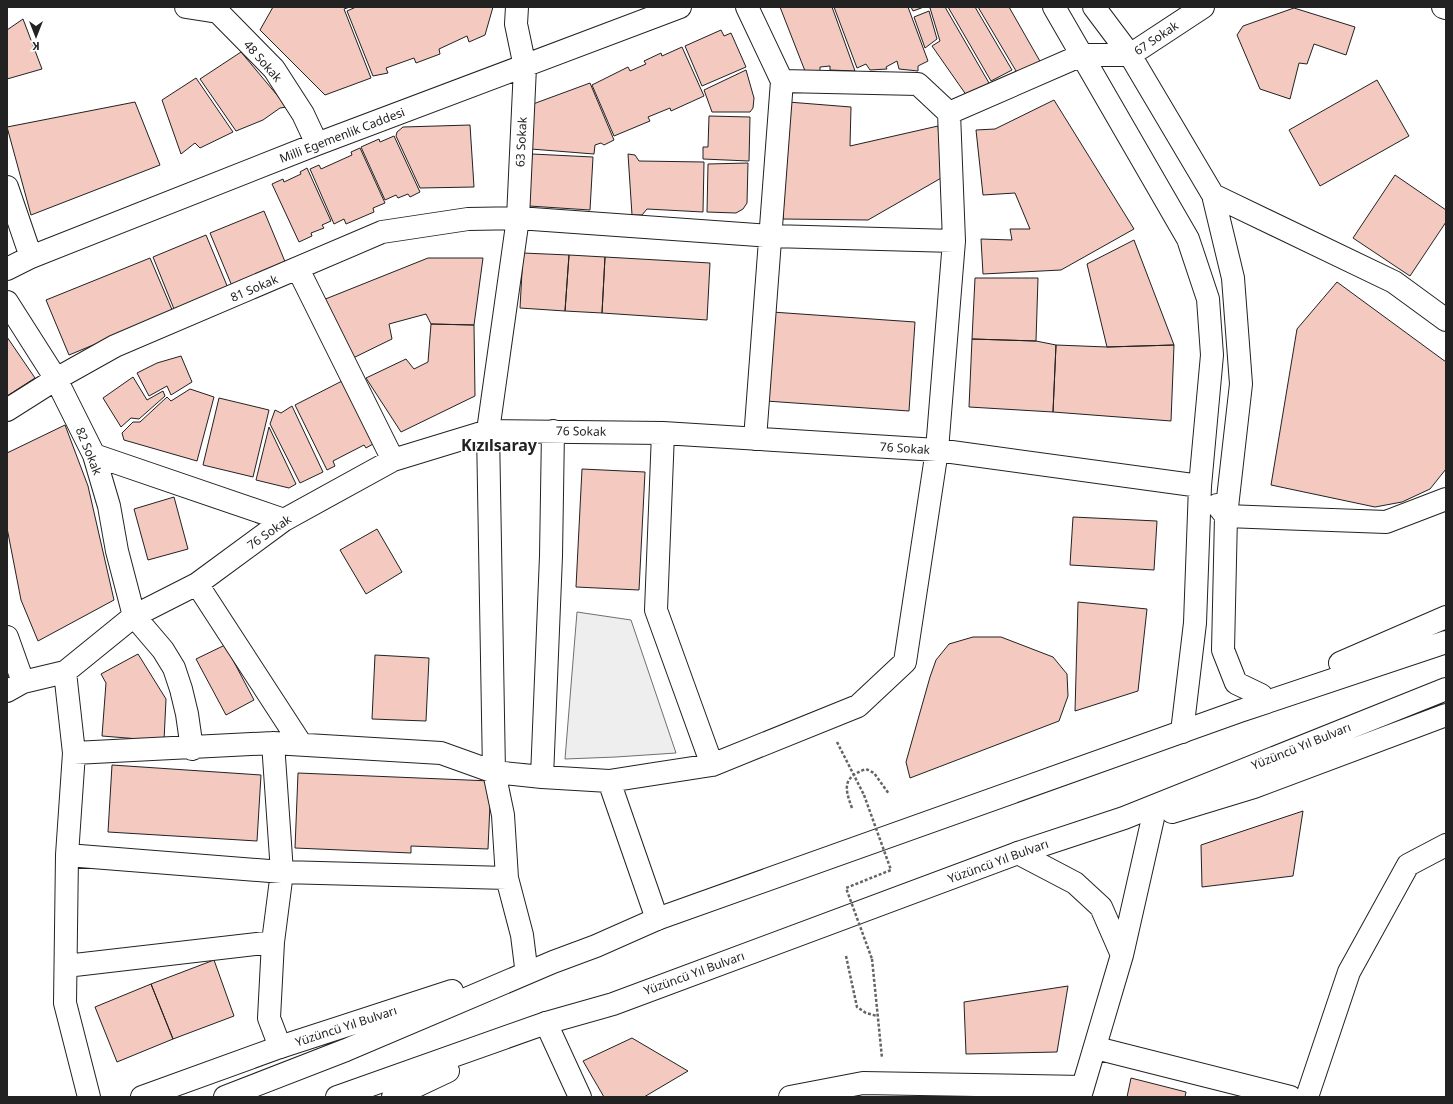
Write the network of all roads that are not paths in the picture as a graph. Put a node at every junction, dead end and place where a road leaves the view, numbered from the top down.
1 (186, 7) edge
2 (517, 7) edge
3 (680, 7) edge
4 (748, 7) edge
5 (1054, 7) edge
6 (1094, 7) edge
7 (1203, 7) edge
8 (1443, 7) edge
9 (1446, 8) edge
10 (219, 9) edge
11 (1082, 55) junction
12 (1130, 56) junction
13 (525, 67) junction
14 (782, 81) junction
15 (949, 113) junction
16 (317, 144) junction
17 (7, 187) edge
18 (1213, 196) junction
19 (518, 218) junction
20 (771, 236) junction
21 (954, 240) junction
22 (31, 258) junction
23 (7, 269) edge
24 (298, 269) junction
25 (7, 302) edge
26 (1446, 320) edge
27 (56, 379) junction
28 (7, 410) edge
29 (553, 430) junction
30 (488, 431) junction
31 (663, 433) junction
32 (755, 438) junction
33 (937, 450) junction
34 (94, 455) junction
35 (393, 460) junction
36 (1200, 486) junction
37 (1446, 499) edge
38 (1226, 516) junction
39 (284, 520) junction
40 (197, 584) junction
41 (134, 616) junction
42 (1446, 617) edge
43 (7, 637) edge
44 (1446, 642) edge
45 (65, 672) junction
46 (15, 687) edge
47 (1446, 689) edge
48 (1261, 695) junction
49 (1240, 711) junction
50 (1446, 715) edge
51 (1182, 732) junction
52 (273, 743) junction
53 (301, 744) junction
54 (192, 748) junction
55 (74, 753) junction
56 (712, 765) junction
57 (494, 772) junction
58 (542, 778) junction
59 (609, 781) junction
60 (1124, 818) junction
61 (1152, 818) junction
62 (1446, 845) edge
63 (1018, 853) junction
64 (67, 855) junction
65 (282, 872) junction
66 (507, 878) junction
67 (657, 919) junction
68 (273, 942) junction
69 (1122, 955) junction
70 (553, 962) junction
71 (66, 966) junction
72 (526, 967) junction
73 (546, 1023) junction
74 (280, 1047) junction
75 (1096, 1048) junction
76 (864, 1090) edge
77 (1082, 1092) edge
78 (89, 1097) edge
79 (142, 1097) edge
80 (224, 1097) edge
81 (337, 1097) edge
82 (393, 1097) edge
83 (580, 1097) edge
84 (790, 1097) edge
85 (1290, 1097) edge
86 (1307, 1097) edge

1 - 10 street, 48 Sokak
2 - 13 street, 63 Sokak
3 - 13 street, Milli Egemenlik Caddesi
4 - 14 street
5 - 11 street
6 - 12 street
7 - 12 street, 67 Sokak
8 - 9 street
10 - 16 street, 48 Sokak
11 - 12 street, 67 Sokak
11 - 15 street
11 - 36 street
12 - 18 street
13 - 16 street, Milli Egemenlik Caddesi
13 - 19 street, 63 Sokak
14 - 15 street
14 - 20 street
15 - 21 street
16 - 22 street, Milli Egemenlik Caddesi
17 - 22 street
18 - 26 street
18 - 38 street
19 - 20 street, 81 Sokak
19 - 24 street, 81 Sokak
19 - 30 street, 63 Sokak
20 - 21 street, 81 Sokak
20 - 32 street
21 - 33 street
22 - 23 street, Milli Egemenlik Caddesi
24 - 27 street, 81 Sokak
24 - 35 street
25 - 27 street, 82 Sokak
27 - 28 street, 81 Sokak
27 - 34 street, 82 Sokak
29 - 30 street, 76 Sokak
29 - 31 street, 76 Sokak
29 - 58 street
30 - 35 street, 76 Sokak
30 - 57 street, 63 Sokak
31 - 32 street, 76 Sokak
31 - 56 street
32 - 33 street, 76 Sokak
33 - 36 street, 76 Sokak
33 - 56 street
34 - 39 street
34 - 41 street, 82 Sokak
35 - 39 street, 76 Sokak
36 - 38 street
36 - 51 street
37 - 38 street
38 - 48 street
39 - 40 street, 76 Sokak
40 - 41 street, 76 Sokak
40 - 53 street
41 - 45 street, 76 Sokak
41 - 54 street
42 - 48 street
43 - 46 street
44 - 49 street, Yüzüncü Yıl Bulvarı
45 - 46 street, 76 Sokak
45 - 55 street
47 - 60 street, Yüzüncü Yıl Bulvarı
48 - 49 street
49 - 51 street, Yüzüncü Yıl Bulvarı
50 - 61 street
51 - 67 street, Yüzüncü Yıl Bulvarı
52 - 53 street
52 - 54 street
52 - 65 street
53 - 57 street
54 - 55 street
55 - 64 street
56 - 59 street
57 - 58 street
57 - 66 street, 63 Sokak
58 - 59 street
59 - 67 street
60 - 61 street
60 - 63 street, Yüzüncü Yıl Bulvarı
61 - 69 street
62 - 86 street
63 - 69 street
63 - 73 street, Yüzüncü Yıl Bulvarı
64 - 65 street
64 - 71 street
65 - 66 street
65 - 68 street
66 - 72 street, 63 Sokak
67 - 70 street, Yüzüncü Yıl Bulvarı
68 - 71 street
68 - 74 street
69 - 75 street
70 - 72 street, Yüzüncü Yıl Bulvarı
70 - 80 street, Yüzüncü Yıl Bulvarı
71 - 78 street
72 - 74 street, Yüzüncü Yıl Bulvarı
73 - 81 street, Yüzüncü Yıl Bulvarı
73 - 82 street, Yüzüncü Yıl Bulvarı
73 - 83 street
74 - 79 street, Yüzüncü Yıl Bulvarı
75 - 77 street
75 - 85 street
76 - 77 street
76 - 84 street

